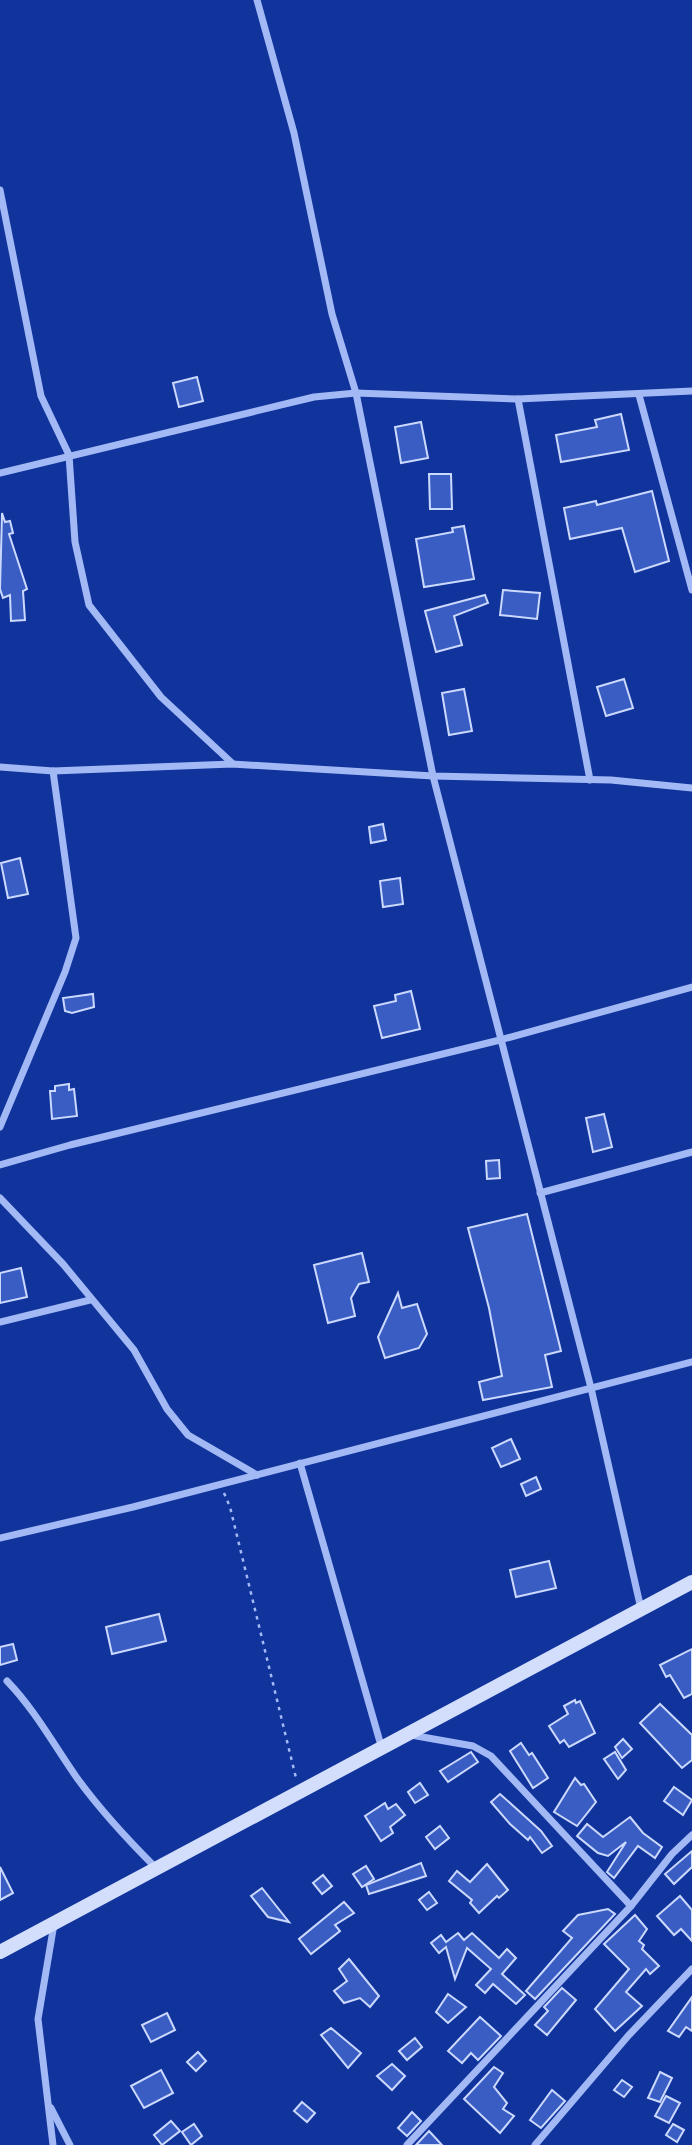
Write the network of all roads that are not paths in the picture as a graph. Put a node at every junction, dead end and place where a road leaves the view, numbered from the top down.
1 (257, 0) edge
2 (0, 190) edge
3 (692, 391) edge
4 (356, 393) junction
5 (639, 395) junction
6 (518, 399) junction
7 (69, 455) junction
8 (0, 473) edge
9 (692, 590) edge
10 (232, 764) junction
11 (0, 767) edge
12 (53, 771) junction
13 (433, 776) junction
14 (590, 780) junction
15 (692, 788) edge
16 (692, 987) edge
17 (500, 1040) junction
18 (0, 1127) edge
19 (692, 1152) edge
20 (0, 1165) edge
21 (540, 1193) junction
22 (0, 1198) edge
23 (90, 1300) junction
24 (0, 1322) edge
25 (692, 1362) edge
26 (591, 1388) junction
27 (300, 1463) junction
28 (257, 1475) junction
29 (0, 1538) edge
30 (692, 1582) edge
31 (641, 1609) junction
32 (6, 1681) dead end
33 (409, 1735) junction
34 (382, 1749) junction
35 (692, 1835) edge
36 (157, 1868) junction
37 (631, 1906) junction
38 (55, 1921) junction
39 (0, 1952) edge
40 (692, 1969) edge
41 (48, 2102) junction
42 (53, 2145) edge
43 (70, 2145) edge
44 (407, 2145) edge
45 (535, 2145) edge

1 - 4 street
2 - 7 street
3 - 5 street
4 - 6 street
4 - 7 street
4 - 13 street
5 - 6 street
5 - 9 street
6 - 14 street
7 - 8 street
7 - 10 street
10 - 12 street
10 - 13 street
11 - 12 street
12 - 18 street
13 - 14 street
13 - 17 street
14 - 15 street
16 - 17 street
17 - 20 street
17 - 21 street
19 - 21 street
21 - 26 street
22 - 23 street
23 - 24 street
23 - 28 street
25 - 26 street
26 - 27 street
26 - 31 street
27 - 28 street
27 - 34 street
28 - 29 street
30 - 31 main road
31 - 33 main road
32 - 36 street
33 - 34 main road
33 - 37 street
34 - 36 main road
35 - 37 street
36 - 38 main road
37 - 44 street
38 - 39 main road
38 - 41 street
40 - 45 street
41 - 42 street
41 - 43 street

